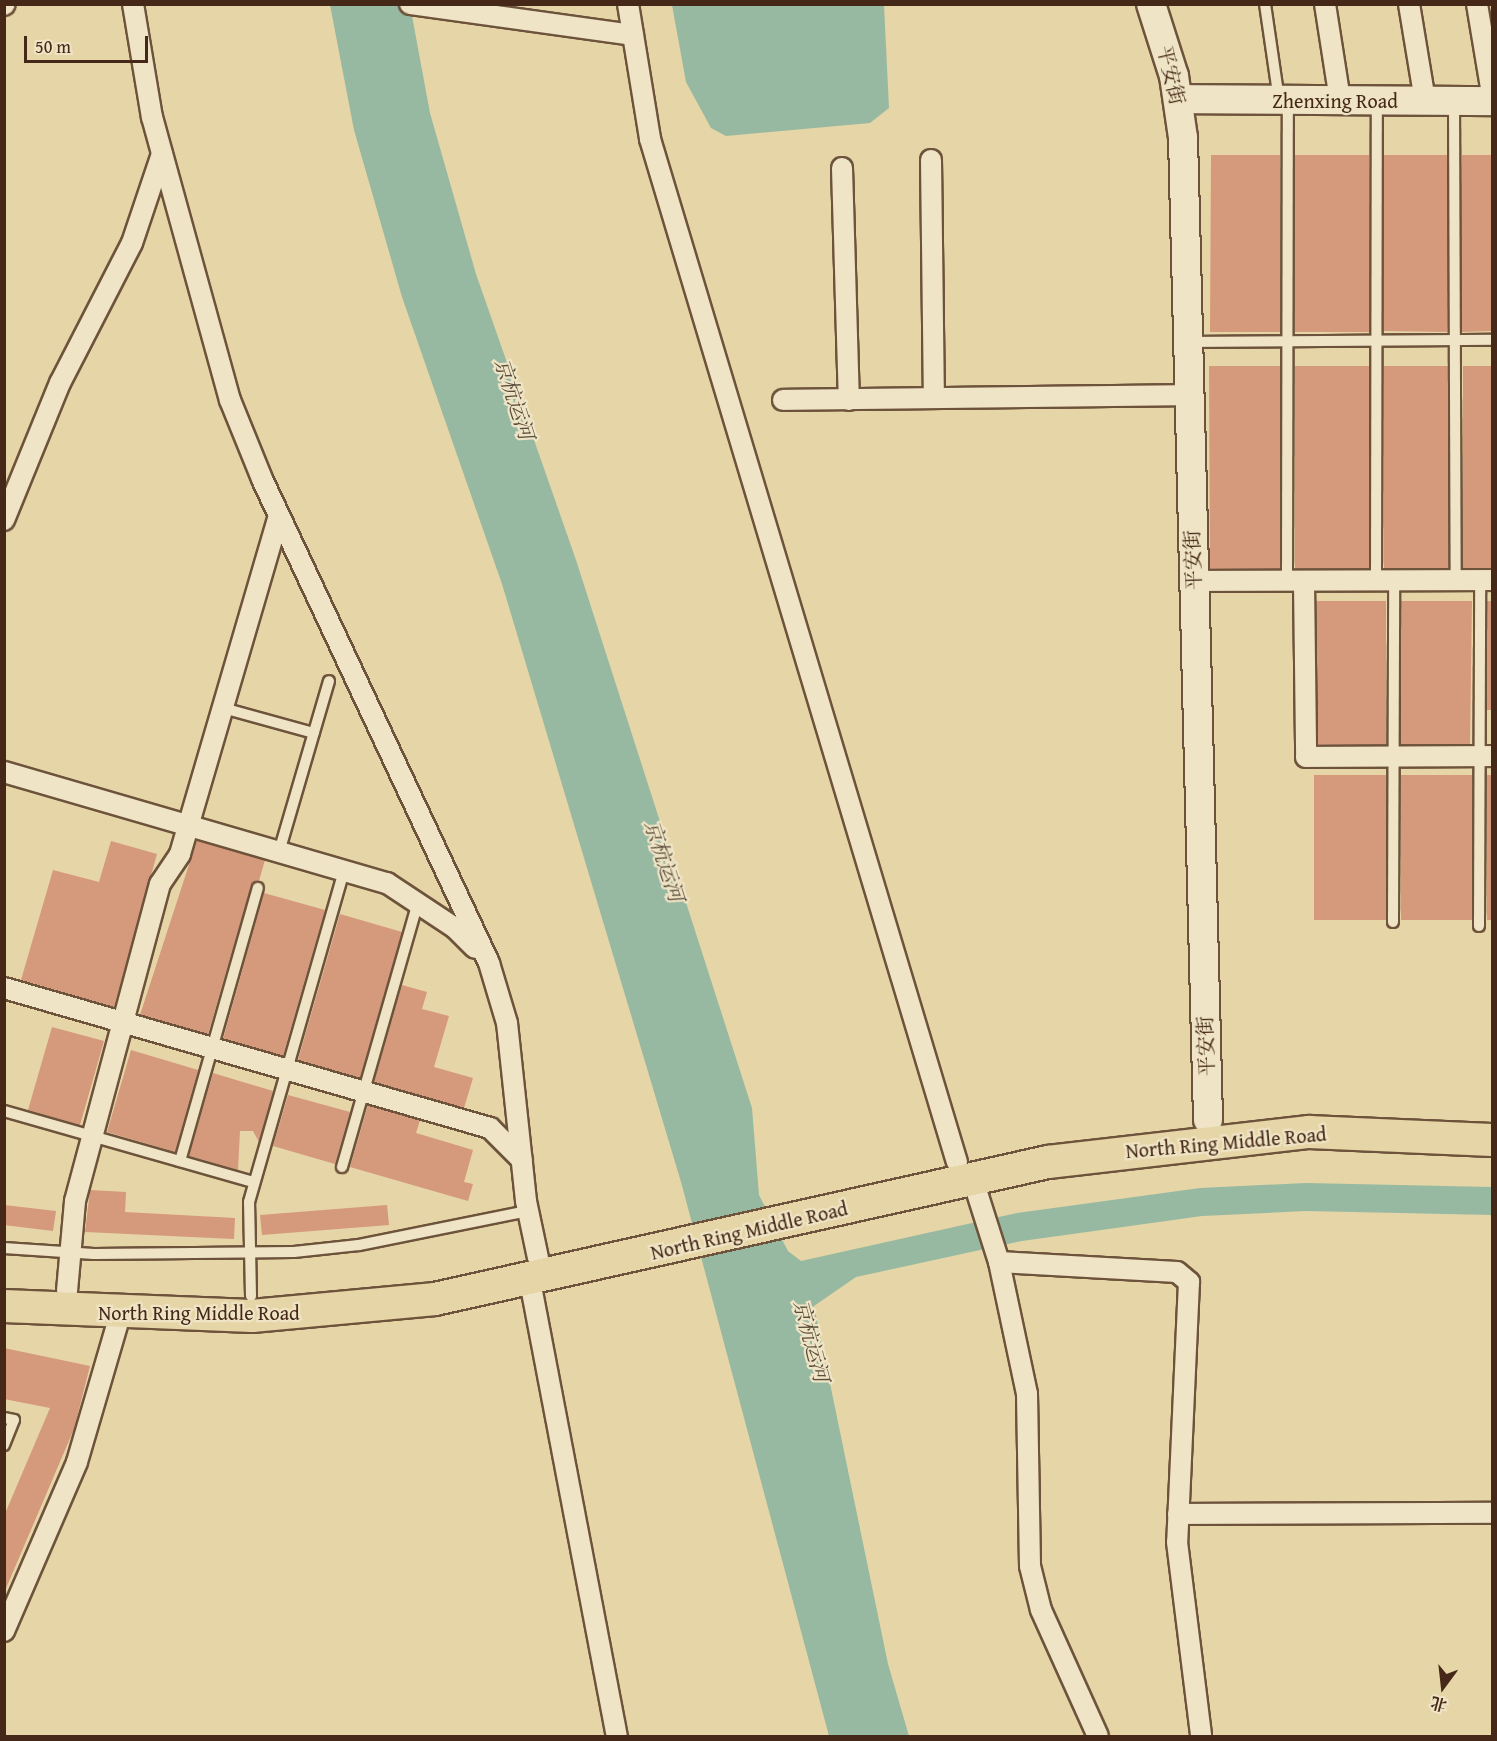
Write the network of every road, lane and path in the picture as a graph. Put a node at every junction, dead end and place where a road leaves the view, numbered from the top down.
1 (133, 4) edge
2 (410, 4) edge
3 (628, 4) edge
4 (1151, 4) edge
5 (1265, 4) edge
6 (1325, 4) edge
7 (1408, 4) edge
8 (1477, 4) edge
9 (633, 35) junction
10 (1492, 94) edge
11 (1178, 99) junction
12 (1284, 100) junction
13 (1340, 100) junction
14 (1377, 100) junction
15 (1425, 101) junction
16 (1454, 101) junction
17 (1492, 101) edge
18 (162, 154) junction
19 (931, 160) dead end
20 (842, 168) dead end
21 (1455, 340) junction
22 (1492, 340) edge
23 (1376, 341) junction
24 (1187, 342) junction
25 (1287, 342) junction
26 (1188, 395) junction
27 (934, 398) junction
28 (783, 400) dead end
29 (849, 400) junction
30 (279, 516) junction
31 (4, 519) edge
32 (1486, 580) edge
33 (1192, 581) junction
34 (1295, 581) junction
35 (1385, 581) junction
36 (1456, 581) junction
37 (329, 681) dead end
38 (223, 708) junction
39 (314, 733) junction
40 (1393, 757) junction
41 (1486, 757) edge
42 (4, 772) edge
43 (189, 825) junction
44 (279, 852) junction
45 (344, 871) junction
46 (258, 888) dead end
47 (417, 905) junction
48 (1393, 922) dead end
49 (1479, 926) dead end
50 (489, 963) junction
51 (4, 987) edge
52 (123, 1022) junction
53 (213, 1048) junction
54 (287, 1069) junction
55 (363, 1092) junction
56 (4, 1111) edge
57 (1492, 1119) edge
58 (1208, 1120) junction
59 (93, 1136) junction
60 (1492, 1140) edge
61 (522, 1160) junction
62 (180, 1161) junction
63 (342, 1167) dead end
64 (965, 1171) junction
65 (254, 1182) junction
66 (528, 1211) junction
67 (4, 1248) edge
68 (70, 1253) junction
69 (250, 1254) junction
70 (999, 1262) junction
71 (534, 1269) junction
72 (4, 1286) edge
73 (67, 1290) junction
74 (251, 1296) junction
75 (4, 1306) edge
76 (120, 1315) junction
77 (4, 1418) edge
78 (4, 1445) edge
79 (1492, 1513) edge
80 (1178, 1514) junction
81 (4, 1631) edge
82 (617, 1737) edge
83 (1098, 1737) edge
84 (1201, 1737) edge

1 - 18 street
2 - 9 street
3 - 9 street
4 - 11 street, 平安街
5 - 12 lane
6 - 13 street
7 - 15 street
8 - 10 street
9 - 64 street
11 - 12 street, Zhenxing Road
11 - 24 street, 平安街
12 - 13 street, Zhenxing Road
12 - 25 lane
13 - 14 street, Zhenxing Road
14 - 15 street, Zhenxing Road
14 - 23 lane
15 - 16 street, Zhenxing Road
16 - 17 street, Zhenxing Road
16 - 21 lane
18 - 30 street
18 - 31 street
19 - 27 street
20 - 29 street
21 - 22 lane
21 - 23 lane
21 - 36 lane
23 - 25 lane
23 - 35 lane
24 - 25 lane
24 - 26 street, 平安街
25 - 34 lane
26 - 27 street
26 - 33 street, 平安街
27 - 29 street
28 - 29 street
30 - 38 street
30 - 50 street
32 - 36 street
32 - 41 lane
33 - 34 street
33 - 58 street, 平安街
34 - 35 street
34 - 40 street
35 - 36 street
35 - 40 lane
37 - 39 lane
38 - 39 lane
38 - 43 street
39 - 44 lane
40 - 41 street
40 - 48 lane
41 - 49 lane
42 - 43 street
43 - 44 street
43 - 52 street
44 - 45 street
45 - 47 street
45 - 54 lane
46 - 53 lane
47 - 50 street
47 - 55 lane
50 - 61 street
51 - 52 street
52 - 53 street
52 - 59 street
53 - 54 street
53 - 62 lane
54 - 55 street
54 - 65 lane
55 - 61 street
55 - 63 lane
56 - 59 lane
57 - 58 main road, North Ring Middle Road
58 - 64 main road, North Ring Middle Road
59 - 62 lane
59 - 68 street
60 - 64 main road, North Ring Middle Road
61 - 66 street
62 - 65 lane
64 - 70 street
64 - 71 main road, North Ring Middle Road
65 - 69 lane
66 - 69 lane
66 - 71 street
67 - 68 lane
68 - 69 lane
68 - 73 street
69 - 74 lane
70 - 80 street
70 - 83 street
71 - 74 main road, North Ring Middle Road
71 - 76 main road, North Ring Middle Road
71 - 82 street
72 - 73 main road, North Ring Middle Road
73 - 74 main road, North Ring Middle Road
75 - 76 main road, North Ring Middle Road
76 - 81 street
77 - 78 lane
79 - 80 street
80 - 84 street

